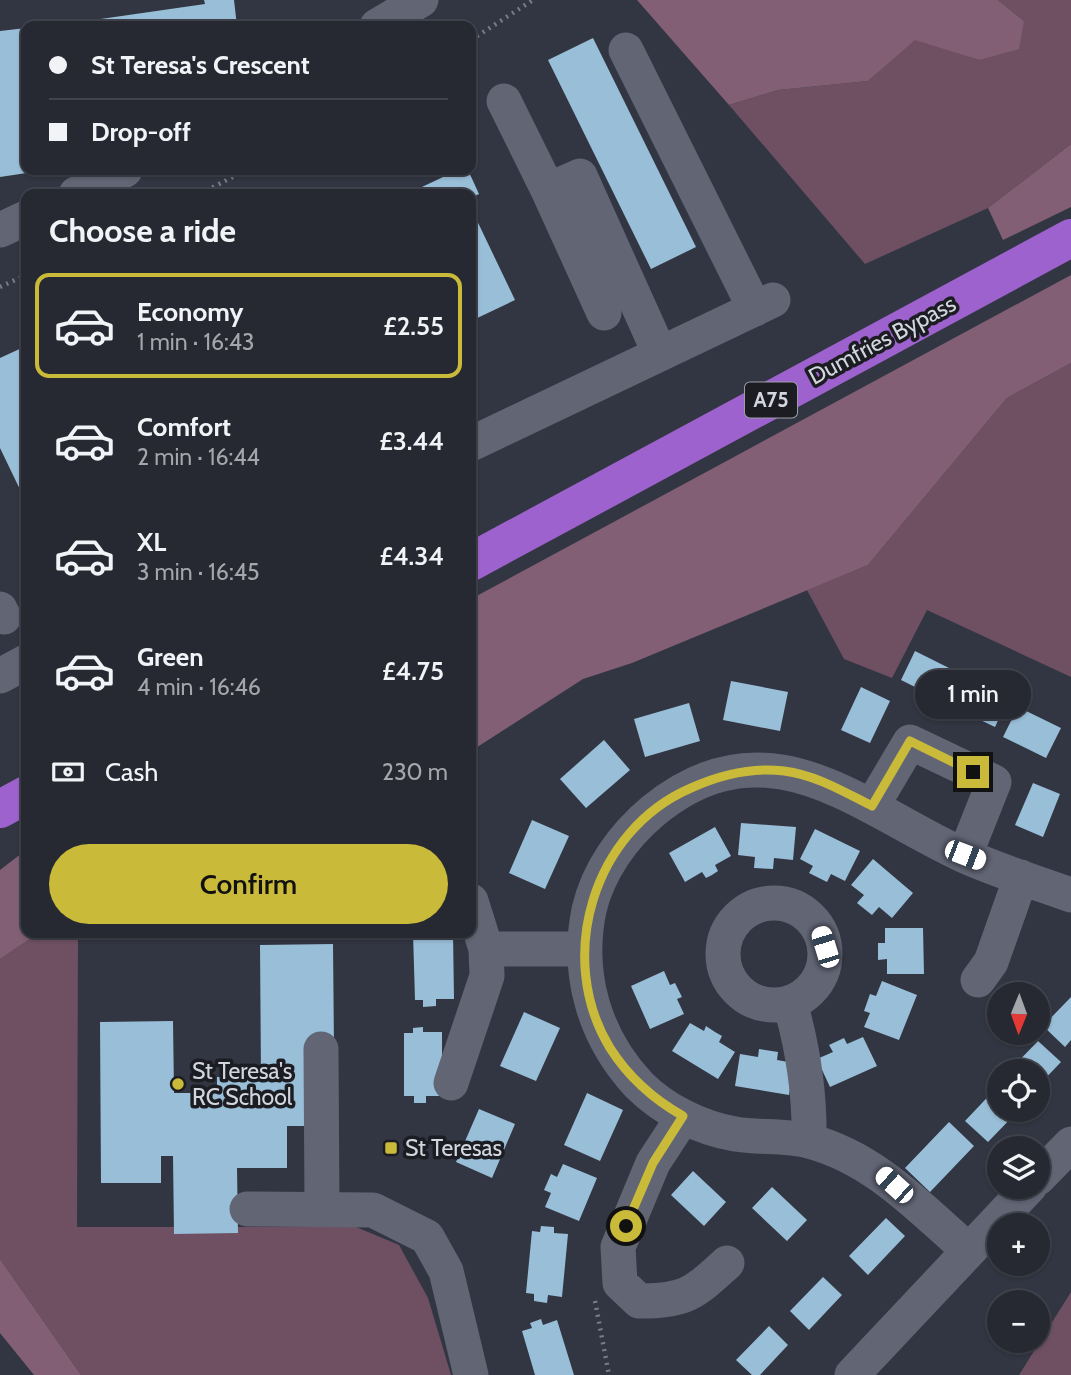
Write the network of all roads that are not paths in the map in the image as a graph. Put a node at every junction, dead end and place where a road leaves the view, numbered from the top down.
1 (421, 0) edge
2 (385, 21) edge
3 (626, 50) dead end
4 (504, 101) dead end
5 (115, 175) edge
6 (86, 189) edge
7 (548, 190) junction
8 (21, 220) edge
9 (0, 230) edge
10 (1071, 238) edge
11 (604, 313) dead end
12 (660, 354) junction
13 (476, 442) edge
14 (476, 559) edge
15 (21, 665) edge
16 (0, 676) edge
17 (21, 798) edge
18 (872, 806) junction
19 (0, 809) edge
20 (965, 855) junction
21 (1021, 877) junction
22 (1071, 895) edge
23 (476, 917) edge
24 (486, 949) junction
25 (584, 949) junction
26 (978, 980) dead end
27 (790, 1003) dead end
28 (321, 1049) dead end
29 (451, 1083) dead end
30 (683, 1116) junction
31 (808, 1141) junction
32 (1071, 1144) edge
33 (1050, 1166) edge
34 (1017, 1199) edge
35 (247, 1209) dead end
36 (339, 1209) junction
37 (968, 1250) junction
38 (727, 1262) dead end
39 (471, 1375) edge
40 (852, 1375) edge

1 - 2 street
3 - 12 street
4 - 7 street
5 - 6 street
7 - 11 street
7 - 12 street
8 - 9 street
10 - 14 highway, Dumfries Bypass / A75
12 - 13 street
15 - 16 street
17 - 19 highway
18 - 20 street
18 - 20 street
18 - 25 street
20 - 21 street
21 - 22 street
21 - 26 street
23 - 24 street
24 - 25 street
24 - 29 street
25 - 30 street
27 - 31 street
28 - 36 street
30 - 31 street
30 - 38 street
31 - 37 street
32 - 33 street
34 - 37 street
35 - 36 street
36 - 39 street
37 - 40 street

